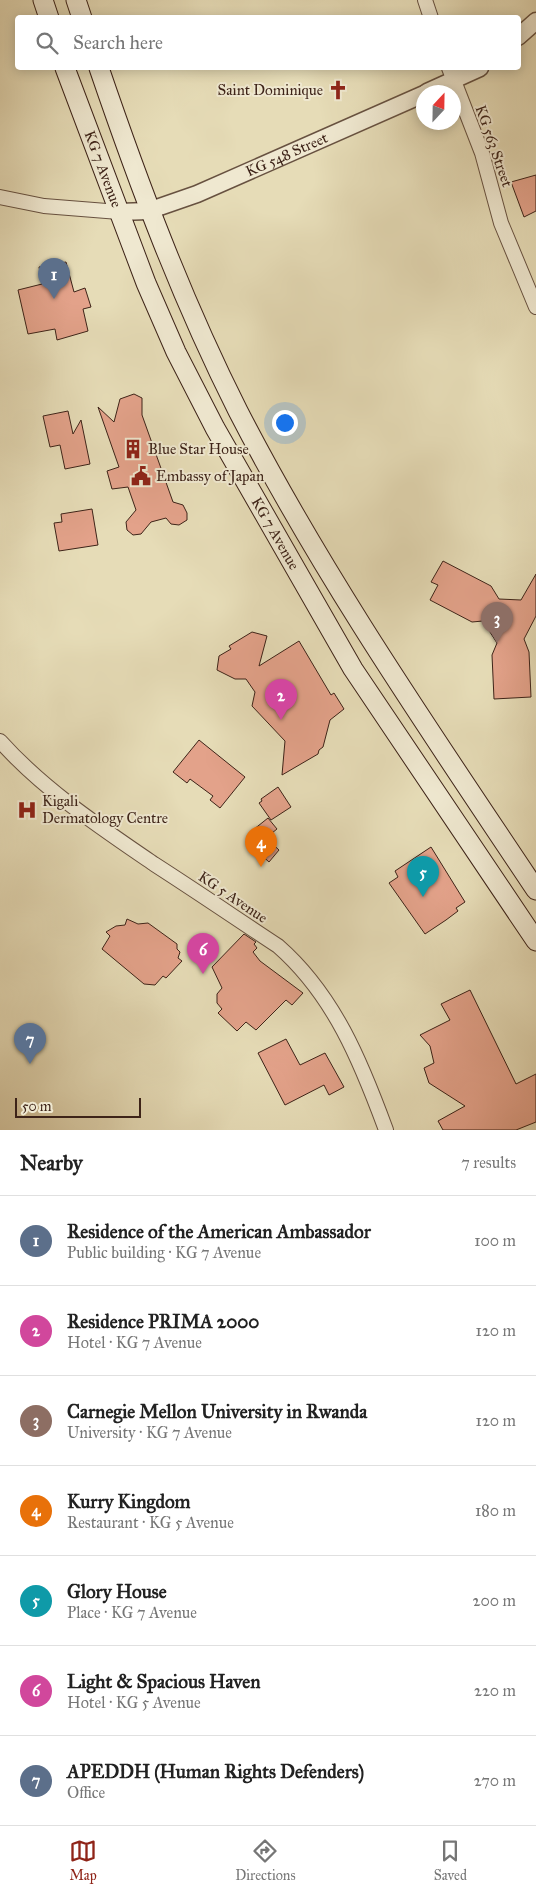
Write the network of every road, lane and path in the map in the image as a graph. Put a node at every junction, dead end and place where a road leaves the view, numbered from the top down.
1 (43, 0) edge
2 (76, 0) edge
3 (425, 0) edge
4 (47, 15) edge
5 (81, 15) edge
6 (430, 15) edge
7 (536, 21) edge
8 (521, 34) edge
9 (66, 70) edge
10 (100, 70) edge
11 (470, 70) edge
12 (451, 74) edge
13 (436, 85) edge
14 (416, 98) edge
15 (0, 197) edge
16 (148, 211) junction
17 (118, 212) junction
18 (536, 307) edge
19 (0, 741) edge
20 (536, 890) edge
21 (536, 941) edge
22 (386, 1130) edge

1 - 4 main road
2 - 5 main road
3 - 6 street
7 - 8 street
9 - 17 main road, KG 7 Avenue
10 - 16 main road, KG 7 Avenue
11 - 12 street
12 - 13 street
12 - 18 street, KG 563 Street
14 - 16 street, KG 548 Street
15 - 17 street
16 - 17 street, KG 548 Street
16 - 20 main road, KG 7 Avenue
17 - 21 main road, KG 7 Avenue
19 - 22 street, KG 5 Avenue

